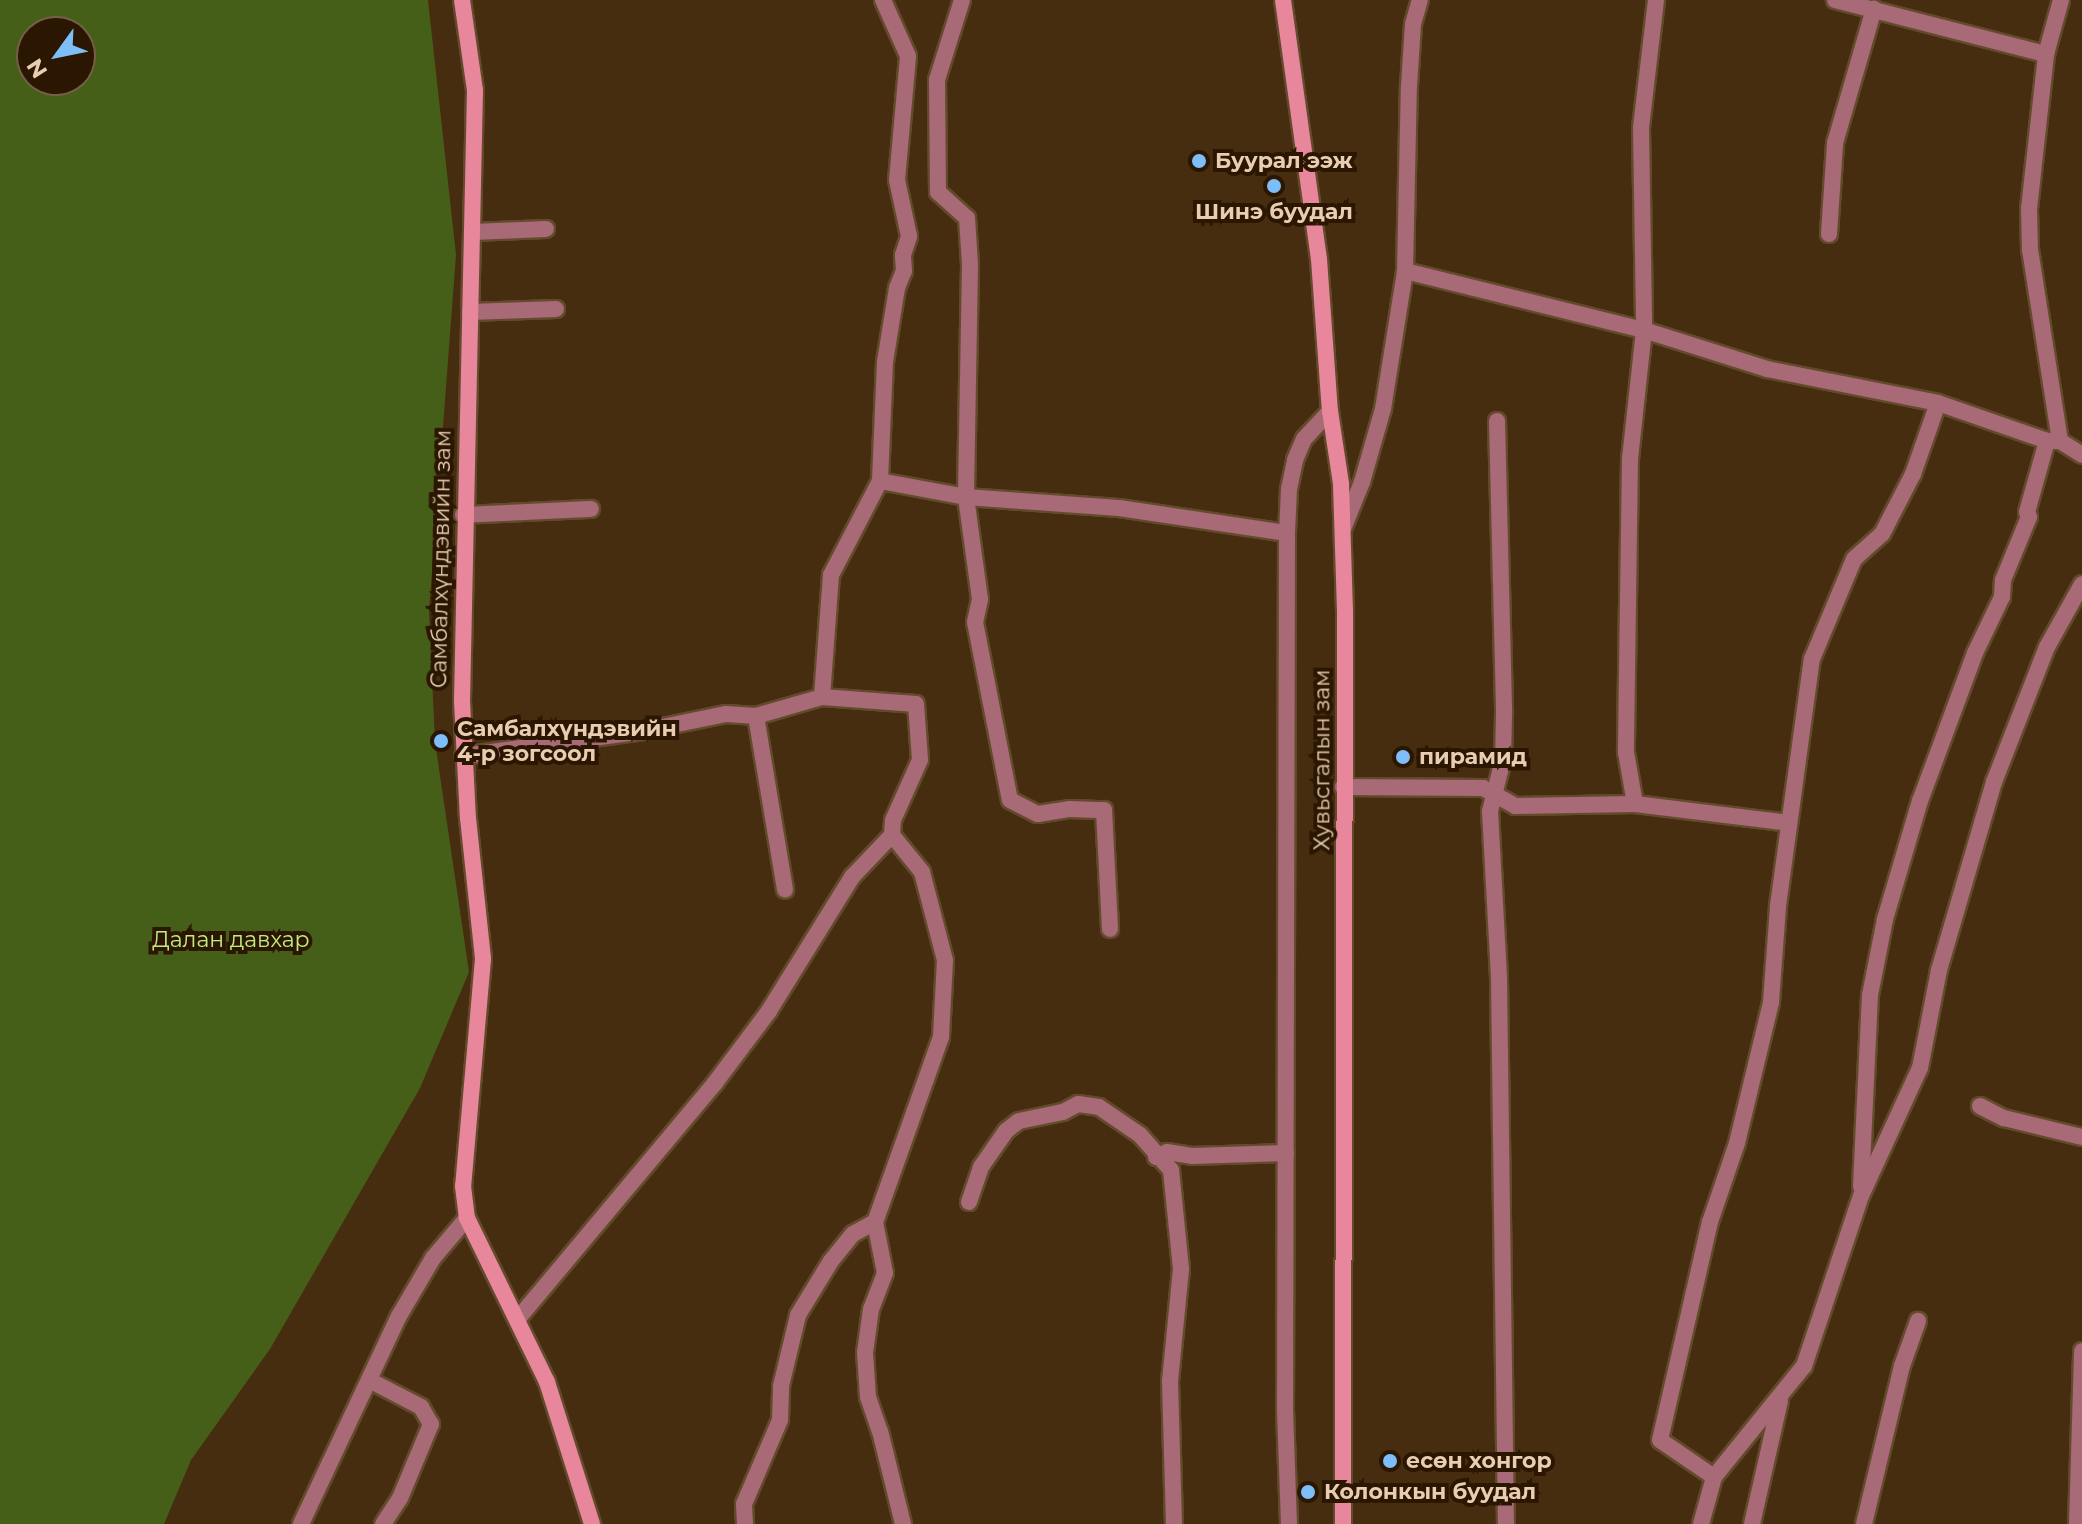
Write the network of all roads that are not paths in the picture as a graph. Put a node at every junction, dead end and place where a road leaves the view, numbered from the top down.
1 (462, 0) edge
2 (883, 0) edge
3 (962, 0) edge
4 (1283, 0) edge
5 (1420, 0) edge
6 (1656, 0) edge
7 (1835, 0) edge
8 (2061, 0) edge
9 (1874, 9) junction
10 (2046, 54) junction
11 (546, 229) dead end
12 (473, 232) junction
13 (1829, 234) dead end
14 (1405, 271) junction
15 (556, 309) dead end
16 (470, 312) junction
17 (1644, 330) junction
18 (1938, 403) junction
19 (1330, 411) junction
20 (1497, 421) dead end
21 (2054, 441) junction
22 (2082, 455) edge
23 (880, 481) junction
24 (966, 497) junction
25 (591, 509) dead end
26 (463, 515) junction
27 (1343, 529) junction
28 (1287, 533) junction
29 (2082, 584) edge
30 (822, 697) junction
31 (756, 716) junction
32 (463, 756) junction
33 (1343, 787) junction
34 (1495, 795) junction
35 (1635, 804) junction
36 (1789, 823) junction
37 (892, 835) junction
38 (785, 890) dead end
39 (1110, 929) dead end
40 (1980, 1106) dead end
41 (2082, 1137) edge
42 (1286, 1153) junction
43 (1156, 1157) junction
44 (1861, 1196) junction
45 (969, 1202) dead end
46 (467, 1218) junction
47 (875, 1222) junction
48 (518, 1319) junction
49 (1918, 1321) dead end
50 (2082, 1351) edge
51 (369, 1380) junction
52 (1780, 1399) junction
53 (1714, 1477) junction
54 (301, 1524) edge
55 (383, 1524) edge
56 (592, 1524) edge
57 (745, 1524) edge
58 (903, 1524) edge
59 (1174, 1524) edge
60 (1289, 1524) edge
61 (1343, 1524) edge
62 (1506, 1524) edge
63 (1701, 1524) edge
64 (1752, 1524) edge
65 (1864, 1524) edge
66 (2077, 1524) edge

1 - 12 street, Самбалхүндэвийн зам
2 - 23 street
3 - 24 street
4 - 19 street, Хувьсгалын зам
5 - 14 street
6 - 17 street
7 - 9 street
8 - 10 street
9 - 10 street
9 - 13 street
10 - 21 street
11 - 12 street
12 - 16 street, Самбалхүндэвийн зам
14 - 17 street
14 - 27 street
15 - 16 street
16 - 26 street, Самбалхүндэвийн зам
17 - 18 street
17 - 35 street
18 - 21 street
18 - 36 street
19 - 27 street, Хувьсгалын зам
19 - 28 street
20 - 34 street
21 - 22 street
21 - 44 street
23 - 24 street
23 - 30 street
24 - 28 street
24 - 39 street
25 - 26 street
26 - 32 street, Самбалхүндэвийн зам
27 - 33 street, Хувьсгалын зам
28 - 42 street
29 - 44 street
30 - 31 street
30 - 37 street
31 - 32 street
31 - 38 street
32 - 46 street, Самбалхүндэвийн зам
33 - 34 street
33 - 61 street, Хувьсгалын зам
34 - 35 street
34 - 62 street
35 - 36 street
36 - 53 street
37 - 47 street
37 - 48 street
40 - 41 street
42 - 43 street
42 - 60 street
43 - 45 street
43 - 59 street
44 - 52 street
46 - 48 street, Самбалхүндэвийн зам
46 - 51 street
47 - 57 street
47 - 58 street
48 - 56 street, Самбалхүндэвийн зам
49 - 65 street
50 - 66 street
51 - 54 street
51 - 55 street
52 - 53 street
52 - 64 street
53 - 63 street

